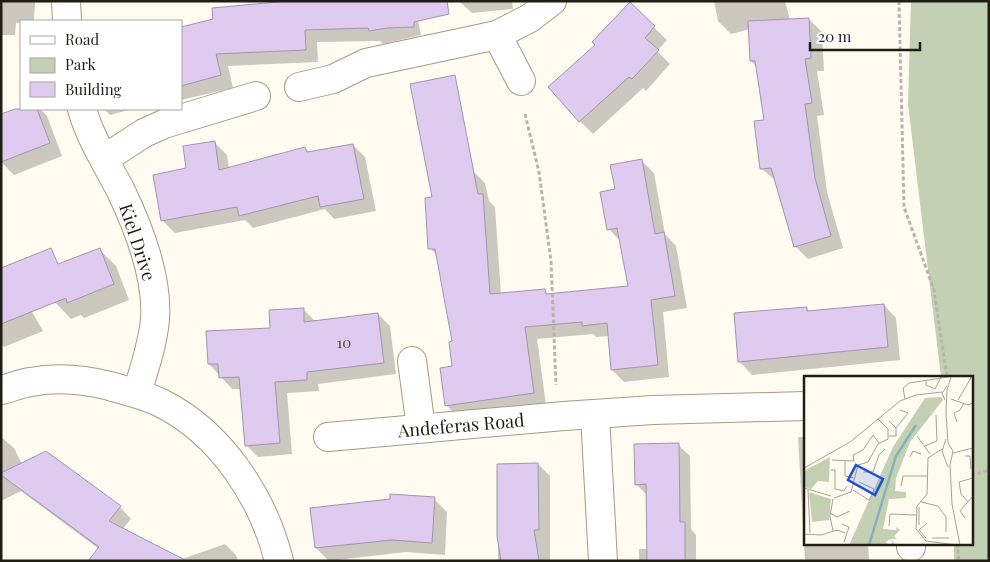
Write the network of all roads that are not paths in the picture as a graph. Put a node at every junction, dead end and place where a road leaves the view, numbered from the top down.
1 (66, 1) edge
2 (552, 1) edge
3 (67, 20) edge
4 (497, 35) junction
5 (521, 81) road end
6 (299, 87) dead end
7 (256, 96) dead end
8 (82, 110) edge
9 (104, 159) junction
10 (412, 362) dead end
11 (1, 390) edge
12 (136, 393) junction
13 (804, 406) edge
14 (595, 415) junction
15 (421, 428) junction
16 (328, 437) dead end
17 (279, 561) edge
18 (603, 561) edge

1 - 3 street
2 - 4 street
4 - 5 street
4 - 6 street
7 - 9 street
8 - 9 street, Kiel Drive
9 - 12 street, Kiel Drive
10 - 15 street
11 - 12 street
12 - 17 street
13 - 14 street, Andeferas Road
14 - 15 street, Andeferas Road
14 - 18 street
15 - 16 street, Andeferas Road

